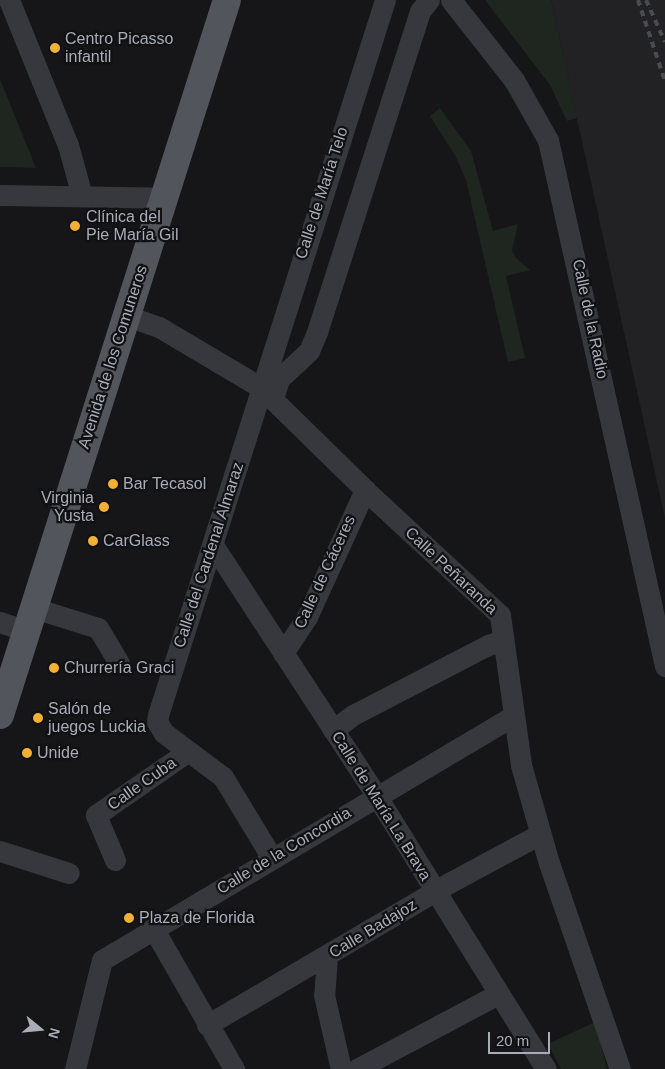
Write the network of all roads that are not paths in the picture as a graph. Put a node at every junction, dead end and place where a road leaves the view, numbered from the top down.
1 (10, 0) edge
2 (227, 0) edge
3 (385, 0) edge
4 (429, 0) edge
5 (451, 0) edge
6 (0, 195) edge
7 (82, 196) junction
8 (164, 198) junction
9 (127, 316) junction
10 (267, 392) junction
11 (365, 490) junction
12 (213, 545) junction
13 (30, 620) junction
14 (0, 622) edge
15 (503, 640) junction
16 (283, 652) junction
17 (119, 663) dead end
18 (665, 666) edge
19 (0, 715) edge
20 (512, 716) junction
21 (333, 730) junction
22 (188, 752) junction
23 (376, 795) junction
24 (540, 834) junction
25 (0, 851) edge
26 (272, 858) junction
27 (115, 860) dead end
28 (69, 873) dead end
29 (434, 892) junction
30 (154, 928) junction
31 (326, 956) junction
32 (498, 994) junction
33 (207, 1025) junction
34 (75, 1069) edge
35 (234, 1069) edge
36 (341, 1069) edge
37 (357, 1069) edge
38 (546, 1069) edge
39 (620, 1069) edge

1 - 7 street
2 - 8 main road, Avenida de los Comuneros
3 - 10 street, Calle de María Telo
4 - 10 street
5 - 18 street, Calle de la Radio
6 - 7 street
7 - 8 street
8 - 9 main road, Avenida de los Comuneros
9 - 10 street, Calle Peñaranda
9 - 13 main road, Avenida de los Comuneros
10 - 11 street, Calle Peñaranda
10 - 12 street, Calle del Cardenal Almaraz
11 - 15 street, Calle Peñaranda
11 - 16 street, Calle de Cáceres
12 - 16 street, Calle de María La Brava
12 - 22 street, Calle del Cardenal Almaraz
13 - 14 street
13 - 17 street
13 - 19 main road, Avenida de los Comuneros
15 - 20 street, Calle Peñaranda
15 - 21 street
16 - 21 street, Calle de María La Brava
20 - 23 street, Calle de la Concordia
20 - 24 street, Calle Peñaranda
21 - 23 street, Calle de María La Brava
22 - 26 street
22 - 27 street, Calle Cuba
23 - 26 street, Calle de la Concordia
23 - 29 street, Calle de María La Brava
24 - 29 street, Calle Badajoz
24 - 39 street, Calle Peñaranda
25 - 28 street
26 - 30 street, Calle de la Concordia
29 - 31 street, Calle Badajoz
29 - 32 street, Calle de María La Brava
30 - 33 street
30 - 34 street, Calle de la Concordia
31 - 33 street, Calle Badajoz
31 - 36 street
32 - 37 street
32 - 38 street, Calle de María La Brava
33 - 35 street

